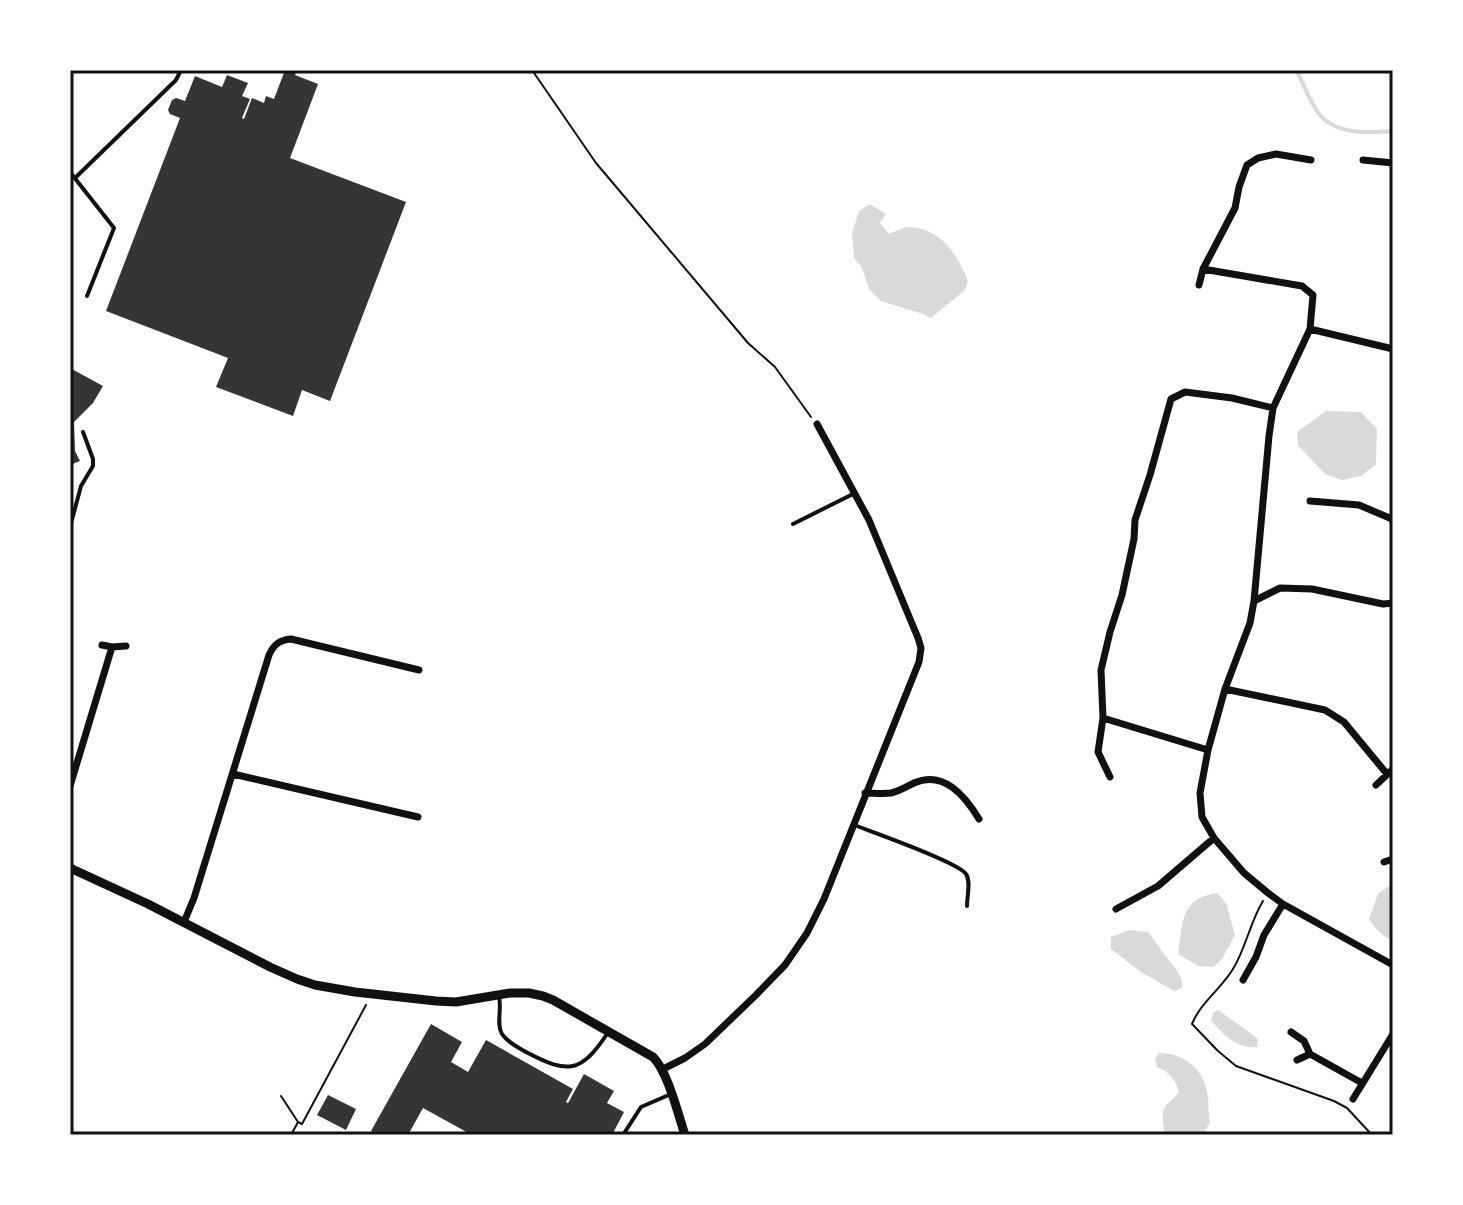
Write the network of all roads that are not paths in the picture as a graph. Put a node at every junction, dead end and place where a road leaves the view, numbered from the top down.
1 (181, 70) edge
2 (1311, 160) dead end
3 (1363, 160) dead end
4 (1393, 163) edge
5 (70, 172) edge
6 (75, 178) junction
7 (1203, 269) junction
8 (1199, 285) dead end
9 (87, 296) dead end
10 (1310, 329) junction
11 (1393, 349) edge
12 (1273, 408) junction
13 (817, 424) road end
14 (83, 432) dead end
15 (855, 493) junction
16 (1310, 501) dead end
17 (1393, 520) edge
18 (793, 524) dead end
19 (70, 527) edge
20 (1254, 601) junction
21 (1393, 603) edge
22 (102, 645) dead end
23 (126, 646) dead end
24 (112, 647) junction
25 (419, 670) dead end
26 (1225, 689) junction
27 (1103, 718) junction
28 (1208, 750) junction
29 (1390, 771) edge
30 (233, 774) junction
31 (1110, 777) dead end
32 (1376, 785) dead end
33 (70, 786) edge
34 (865, 793) junction
35 (418, 817) dead end
36 (979, 819) dead end
37 (854, 825) junction
38 (1214, 838) junction
39 (70, 868) edge
40 (1283, 904) junction
41 (967, 906) dead end
42 (1116, 909) dead end
43 (184, 922) junction
44 (1393, 965) edge
45 (1243, 980) dead end
46 (499, 994) junction
47 (1291, 1032) dead end
48 (608, 1033) junction
49 (1393, 1034) edge
50 (1310, 1054) junction
51 (1297, 1060) dead end
52 (663, 1069) junction
53 (1362, 1083) junction
54 (671, 1094) junction
55 (1353, 1099) dead end
56 (623, 1135) edge
57 (685, 1135) edge

1 - 6 lane
2 - 7 street
3 - 4 street
5 - 6 lane
6 - 9 lane
7 - 8 street
7 - 10 street
10 - 11 street
10 - 12 street
12 - 20 street
12 - 27 street
13 - 15 street
14 - 19 lane
15 - 18 lane
15 - 34 street
16 - 17 street
20 - 21 street
20 - 26 street
22 - 24 street
23 - 24 street
24 - 33 street
25 - 30 street
26 - 28 street
26 - 29 street
27 - 28 street
27 - 31 street
28 - 38 street
29 - 32 street
30 - 35 street
30 - 43 street
34 - 36 street
34 - 37 street
37 - 41 lane
37 - 52 street
38 - 40 street
38 - 42 street
39 - 43 street
40 - 44 street
40 - 45 street
43 - 46 street
46 - 48 street
46 - 48 lane
47 - 50 street
48 - 52 street
49 - 53 street
50 - 51 street
50 - 53 street
52 - 54 street
53 - 55 street
54 - 56 lane
54 - 57 street

